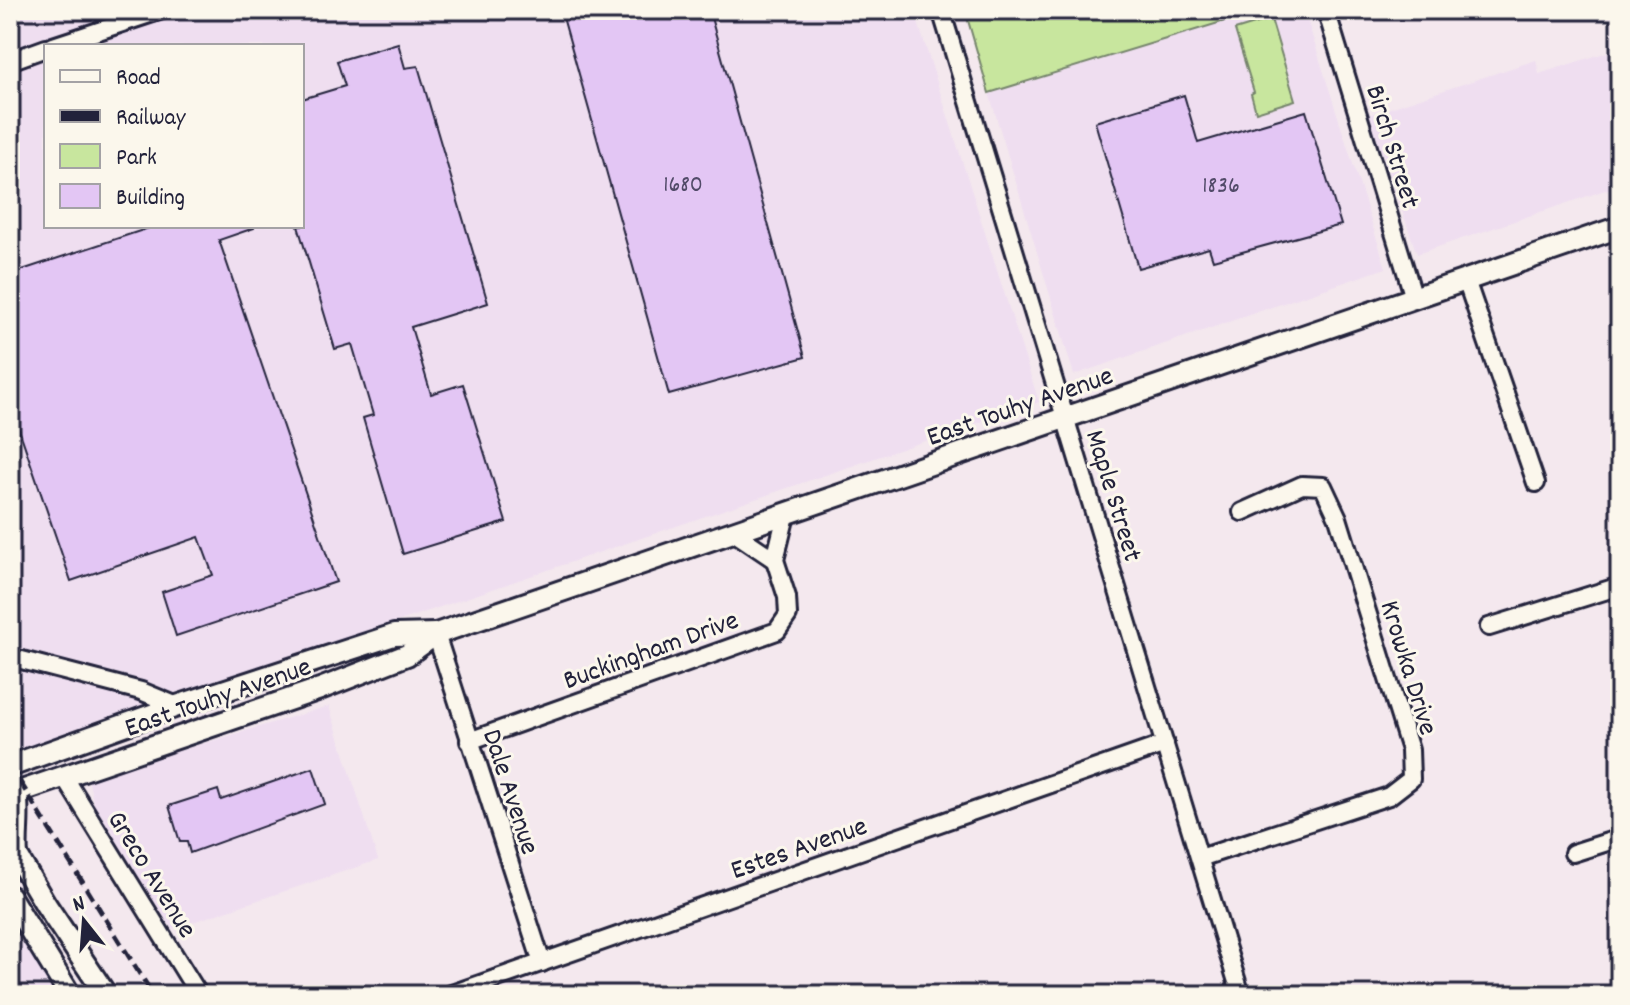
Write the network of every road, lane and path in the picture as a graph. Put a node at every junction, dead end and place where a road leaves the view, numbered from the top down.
1 (162, 10) edge
2 (941, 10) edge
3 (1326, 10) edge
4 (59, 44) edge
5 (44, 49) edge
6 (10, 61) edge
7 (1620, 227) edge
8 (1466, 280) junction
9 (1414, 298) junction
10 (1066, 417) junction
11 (1536, 483) dead end
12 (1242, 512) dead end
13 (786, 515) junction
14 (735, 533) junction
15 (775, 560) junction
16 (1620, 586) edge
17 (1489, 627) dead end
18 (436, 634) junction
19 (10, 657) edge
20 (177, 706) junction
21 (469, 741) junction
22 (1165, 744) junction
23 (10, 766) edge
24 (65, 778) junction
25 (13, 794) edge
26 (1620, 838) edge
27 (13, 850) edge
28 (1573, 853) dead end
29 (1200, 858) junction
30 (10, 897) edge
31 (542, 963) junction
32 (70, 995) edge
33 (106, 995) edge
34 (199, 995) edge
35 (449, 995) edge
36 (1241, 995) edge

1 - 4 street
2 - 10 street, Maple Street
3 - 9 street, Birch Street
5 - 6 street
7 - 8 main road, East Touhy Avenue
8 - 9 main road, East Touhy Avenue
8 - 11 street
9 - 10 main road, East Touhy Avenue
10 - 13 main road, East Touhy Avenue
10 - 22 street, Maple Street
12 - 29 street, Krowka Drive
13 - 14 main road, East Touhy Avenue
13 - 15 street
14 - 15 street
14 - 18 main road, East Touhy Avenue
15 - 21 street, Buckingham Drive
16 - 17 street
18 - 20 main road, East Touhy Avenue
18 - 21 street, Dale Avenue
18 - 24 main road, East Touhy Avenue
19 - 20 street
20 - 23 main road, East Touhy Avenue
21 - 31 street, Dale Avenue
22 - 29 street, Maple Street
22 - 31 street, Estes Avenue
24 - 25 main road, East Touhy Avenue
24 - 34 street, Greco Avenue
25 - 27 main road
26 - 28 street
27 - 33 main road
29 - 36 street, Maple Street
30 - 32 main road
31 - 35 street, Estes Avenue

